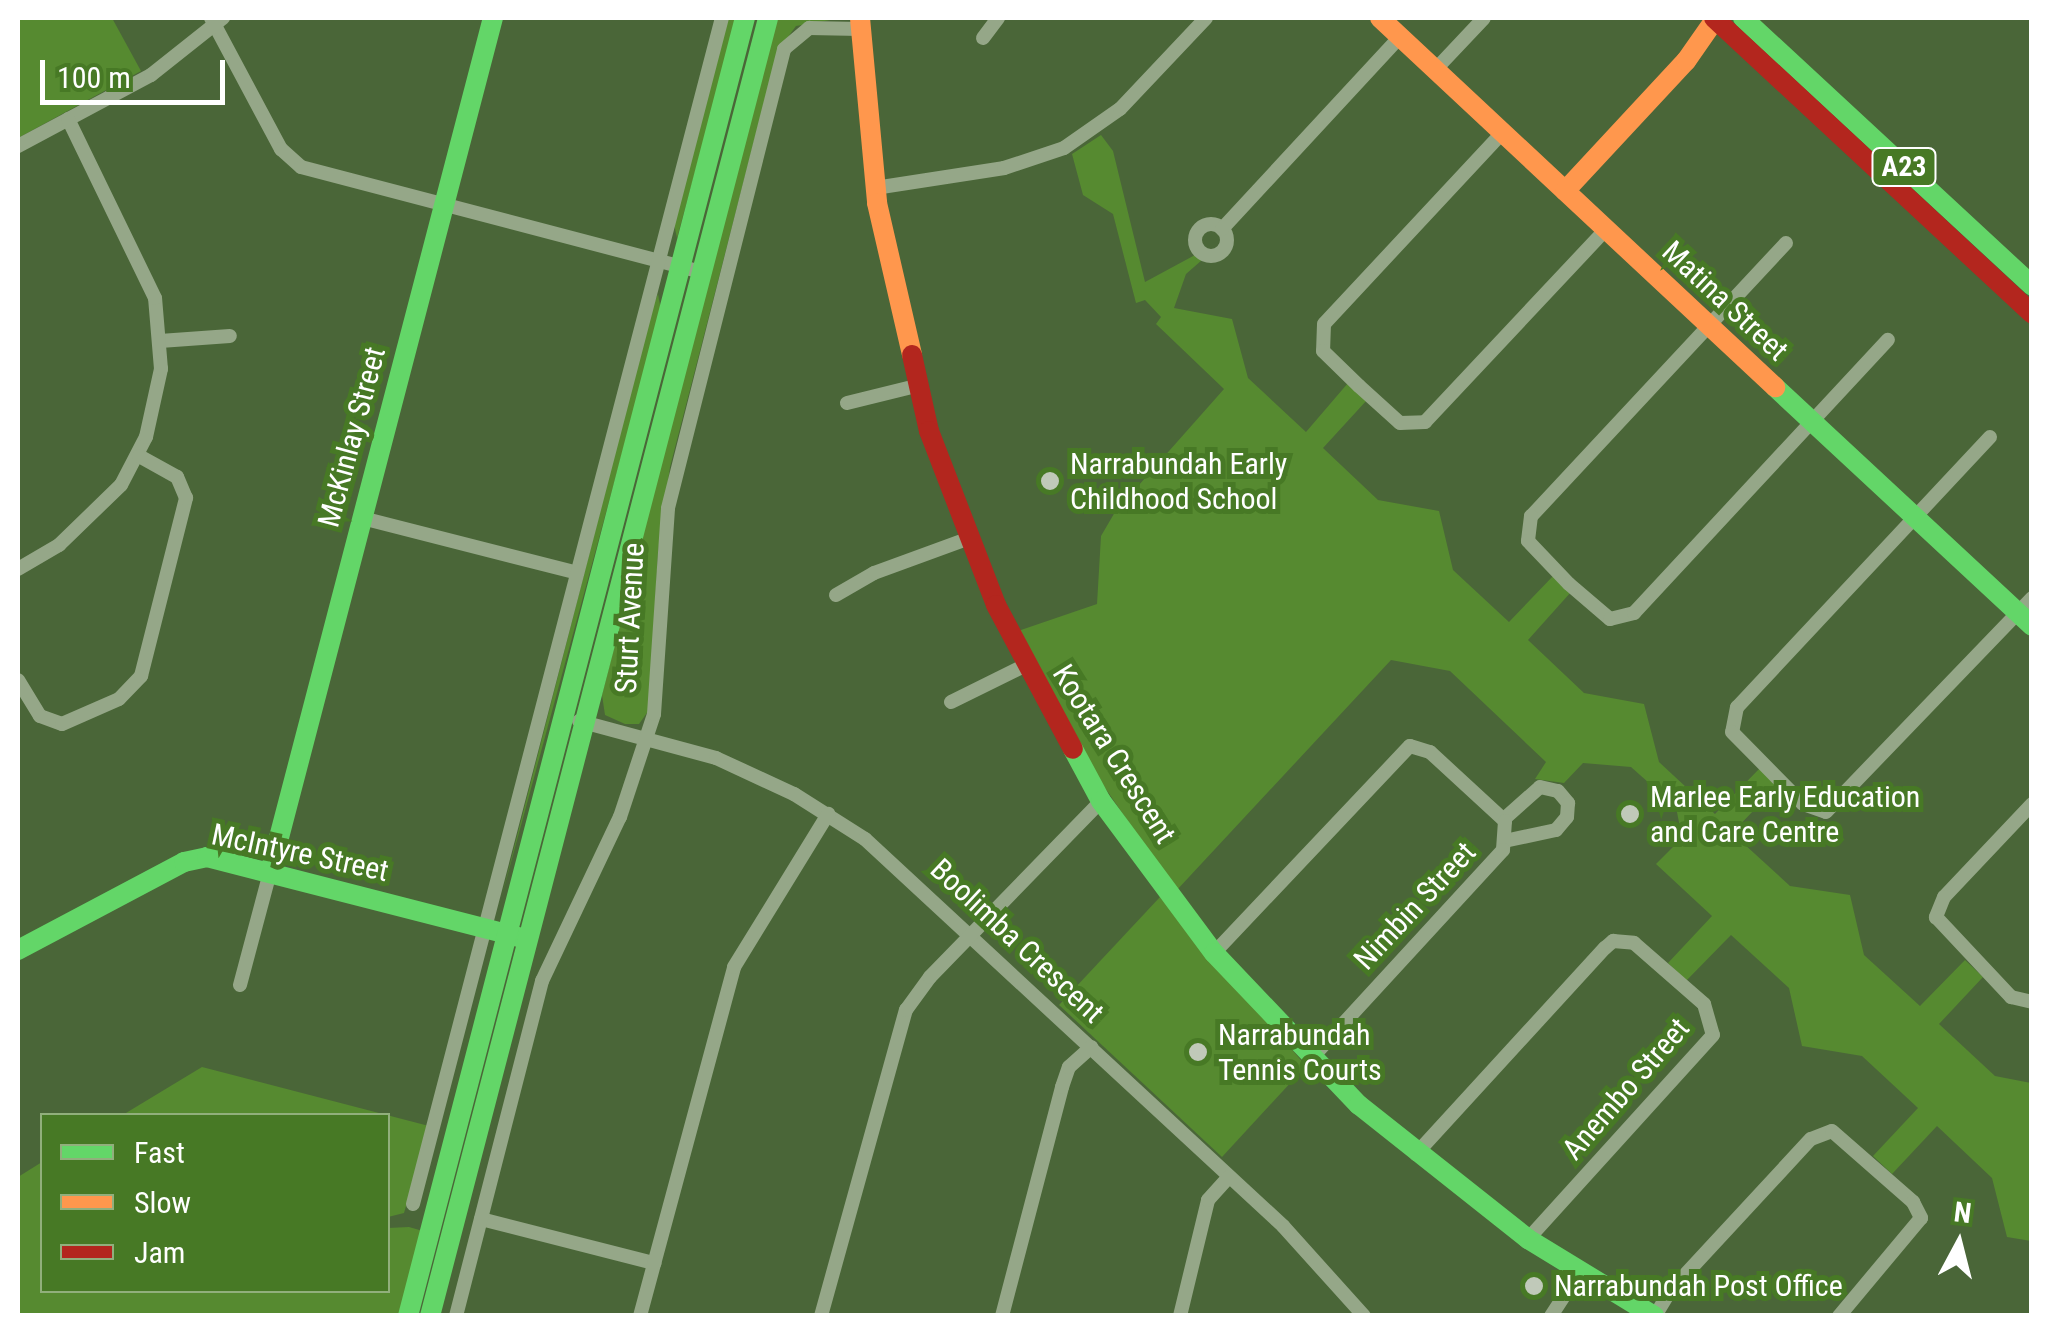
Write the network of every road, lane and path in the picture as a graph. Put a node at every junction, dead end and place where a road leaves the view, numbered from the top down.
1 (493, 18) edge
2 (722, 18) edge
3 (745, 18) edge
4 (768, 18) edge
5 (998, 18) edge
6 (1206, 18) edge
7 (1380, 18) edge
8 (1484, 18) edge
9 (1769, 18) edge
10 (1725, 19) edge
11 (216, 20) edge
12 (860, 23) edge
13 (1400, 37) junction
14 (983, 38) dead end
15 (1778, 49) junction
16 (1435, 70) junction
17 (68, 119) junction
18 (1503, 132) junction
19 (18, 146) edge
20 (875, 188) junction
21 (1565, 191) junction
22 (444, 206) junction
23 (1222, 228) dead end
24 (1606, 229) junction
25 (1786, 243) dead end
26 (658, 261) junction
27 (691, 270) junction
28 (2032, 286) edge
29 (2032, 314) edge
30 (1708, 326) junction
31 (230, 336) dead end
32 (1888, 340) dead end
33 (160, 341) junction
34 (916, 386) junction
35 (847, 402) dead end
36 (1811, 422) junction
37 (1990, 437) dead end
38 (139, 456) junction
39 (1915, 516) junction
40 (362, 518) junction
41 (967, 539) junction
42 (18, 569) edge
43 (578, 573) junction
44 (836, 595) dead end
45 (2027, 612) edge
46 (1024, 666) junction
47 (18, 680) edge
48 (951, 702) dead end
49 (574, 720) junction
50 (648, 739) junction
51 (1100, 800) junction
52 (2032, 804) edge
53 (828, 814) junction
54 (1504, 819) junction
55 (1509, 840) junction
56 (270, 872) junction
57 (486, 928) junction
58 (972, 934) junction
59 (518, 937) junction
60 (18, 950) edge
61 (1214, 953) junction
62 (240, 985) dead end
63 (2032, 1002) edge
64 (1091, 1047) junction
65 (1312, 1058) junction
66 (1416, 1154) junction
67 (1229, 1178) junction
68 (413, 1204) dead end
69 (481, 1219) junction
70 (1528, 1239) junction
71 (654, 1262) junction
72 (1579, 1274) junction
73 (408, 1316) edge
74 (430, 1316) edge
75 (456, 1316) edge
76 (640, 1316) edge
77 (821, 1316) edge
78 (1002, 1316) edge
79 (1180, 1316) edge
80 (1364, 1316) edge
81 (1551, 1316) edge
82 (1655, 1316) edge
83 (1839, 1316) edge

1 - 22 main road, McKinlay Street
2 - 26 street, Sturt Avenue
3 - 27 main road, Sturt Avenue
4 - 27 main road, Sturt Avenue
5 - 14 street
6 - 20 street
7 - 13 main road, Matina Street
8 - 16 street
9 - 15 street
10 - 15 main road, A23
10 - 21 main road
10 - 29 main road, A23
11 - 17 street
11 - 22 street
12 - 20 main road, Kootara Crescent
12 - 50 street, Sturt Avenue
13 - 16 main road, Matina Street
13 - 23 street
15 - 28 main road, A23
16 - 18 main road, Matina Street
17 - 19 street
17 - 33 street
18 - 21 main road, Matina Street
18 - 24 street
20 - 34 main road, Kootara Crescent
21 - 24 main road, Matina Street
22 - 26 street
22 - 40 main road, McKinlay Street
24 - 30 main road, Matina Street
25 - 30 street
26 - 27 street
26 - 43 street, Sturt Avenue
27 - 49 main road, Sturt Avenue
30 - 36 main road, Matina Street
30 - 36 street
31 - 33 street
32 - 36 street
33 - 38 street
34 - 35 street
34 - 41 main road, Kootara Crescent
36 - 39 main road, Matina Street
37 - 39 street
38 - 42 street
38 - 47 street
39 - 45 main road, Matina Street
39 - 45 street
40 - 43 street
40 - 56 main road, McKinlay Street
41 - 44 street
41 - 46 main road, Kootara Crescent
43 - 57 street, Sturt Avenue
46 - 48 street
46 - 51 main road, Kootara Crescent
49 - 50 street, Boolimba Crescent
49 - 59 main road, Sturt Avenue
50 - 53 street, Boolimba Crescent
50 - 69 street, Sturt Avenue
51 - 58 street
51 - 61 main road, Kootara Crescent
52 - 63 street
53 - 58 street, Boolimba Crescent
53 - 71 street
54 - 55 street, Nimbin Street
54 - 55 street
54 - 61 street, Nimbin Street
55 - 65 street, Nimbin Street
56 - 57 main road, McIntyre Street
56 - 60 main road, McIntyre Street
56 - 62 street
57 - 59 main road, McIntyre Street
57 - 68 street, Sturt Avenue
58 - 64 street, Boolimba Crescent
58 - 77 street
59 - 73 main road, Sturt Avenue
59 - 74 main road, Sturt Avenue
61 - 65 main road, Kootara Crescent
64 - 67 street, Boolimba Crescent
64 - 78 street
65 - 66 main road, Kootara Crescent
66 - 70 main road, Kootara Crescent
66 - 70 street, Anembo Street
67 - 79 street
67 - 80 street, Boolimba Crescent
69 - 71 street
69 - 75 street, Sturt Avenue
70 - 72 main road, Kootara Crescent
71 - 76 street
72 - 81 street
72 - 82 main road, Kootara Crescent
82 - 83 street

